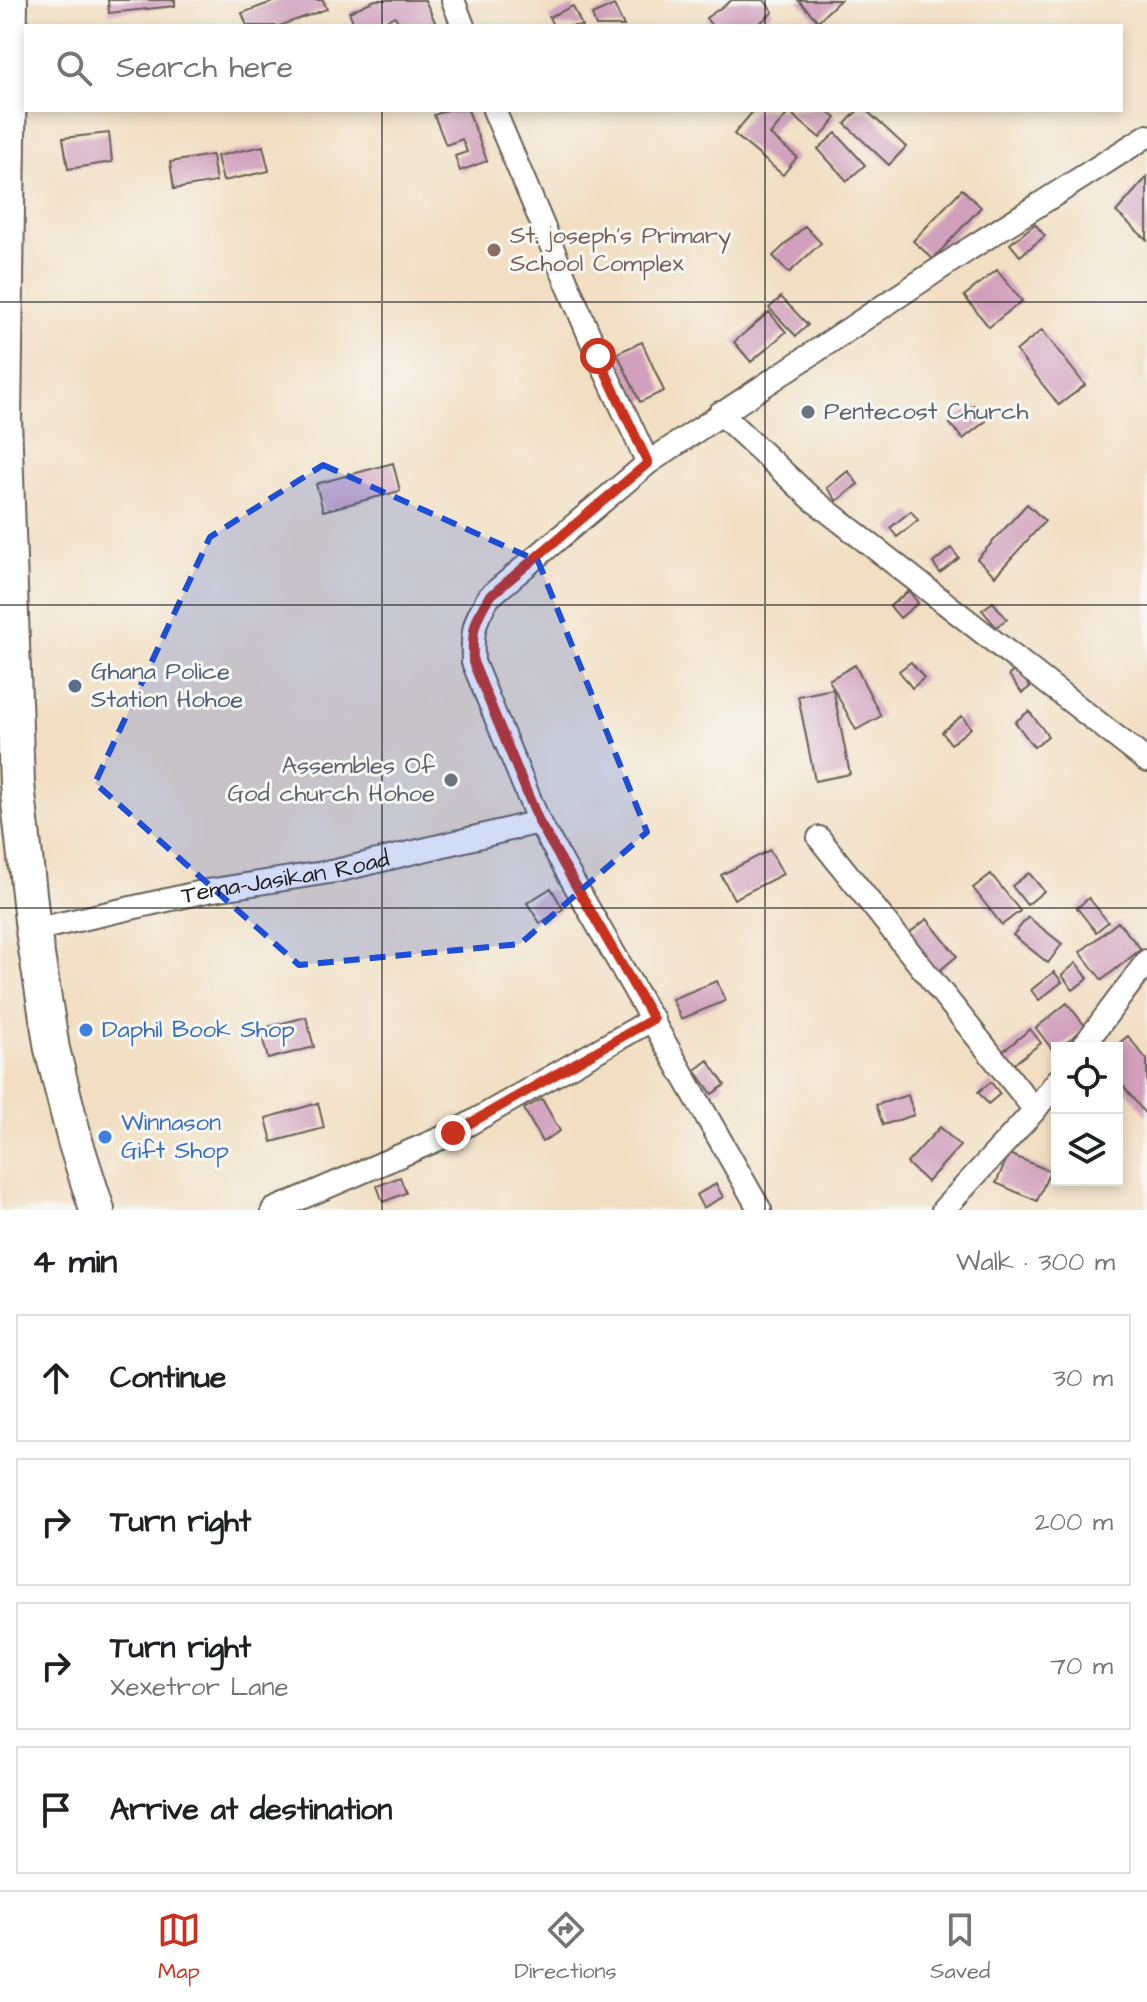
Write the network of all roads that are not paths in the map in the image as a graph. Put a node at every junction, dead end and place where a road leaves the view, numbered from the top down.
1 (10, 0) edge
2 (453, 0) edge
3 (462, 24) edge
4 (495, 112) edge
5 (1147, 136) edge
6 (720, 413) junction
7 (648, 463) junction
8 (3, 478) edge
9 (1147, 761) edge
10 (539, 822) junction
11 (819, 838) dead end
12 (33, 930) junction
13 (1147, 961) edge
14 (653, 1019) junction
15 (1086, 1042) edge
16 (1051, 1089) edge
17 (1035, 1110) junction
18 (97, 1210) edge
19 (273, 1210) edge
20 (760, 1210) edge
21 (943, 1210) edge

1 - 8 highway
2 - 3 street
4 - 7 street
5 - 6 street
6 - 7 street
6 - 9 street
7 - 10 street
8 - 12 highway
10 - 12 street, Tema-Jasikan Road
10 - 14 street
11 - 17 street
12 - 18 highway
13 - 15 street
14 - 19 street
14 - 20 street
16 - 17 street
17 - 21 street

